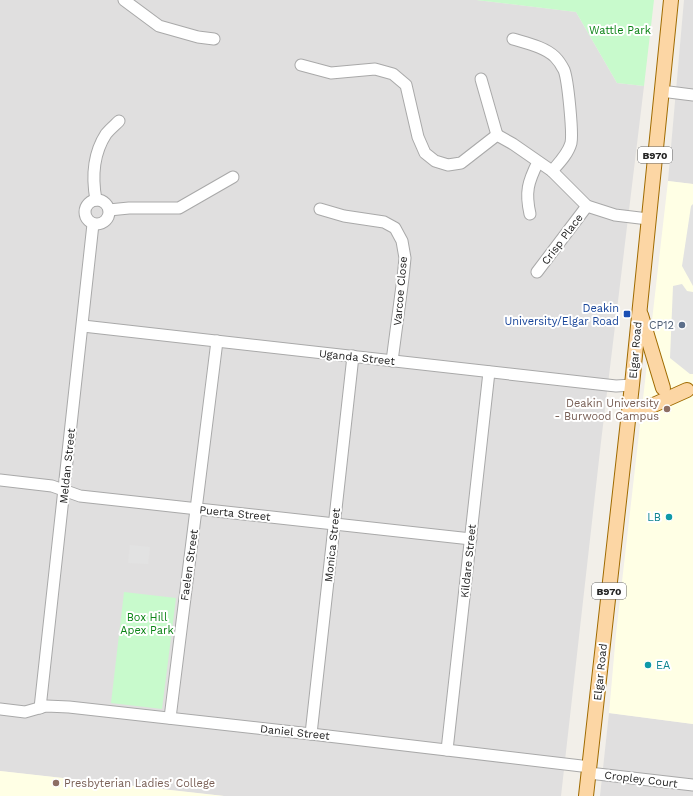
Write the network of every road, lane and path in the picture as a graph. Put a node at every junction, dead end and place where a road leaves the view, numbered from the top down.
1 (124, 0) edge
2 (671, 0) edge
3 (214, 39) dead end
4 (513, 39) dead end
5 (301, 65) dead end
6 (481, 79) dead end
7 (662, 91) junction
8 (693, 95) edge
9 (119, 120) dead end
10 (497, 135) junction
11 (538, 162) junction
12 (552, 171) junction
13 (233, 177) dead end
14 (96, 200) junction
15 (587, 206) junction
16 (320, 208) dead end
17 (109, 210) junction
18 (530, 214) dead end
19 (648, 219) junction
20 (94, 224) junction
21 (537, 272) dead end
22 (639, 309) junction
23 (83, 326) junction
24 (217, 341) junction
25 (353, 356) junction
26 (392, 361) junction
27 (489, 372) junction
28 (632, 386) junction
29 (663, 388) dead end
30 (687, 390) dead end
31 (629, 416) junction
32 (0, 480) edge
33 (64, 491) junction
34 (197, 509) junction
35 (335, 524) junction
36 (470, 539) junction
37 (40, 708) junction
38 (0, 710) edge
39 (170, 718) junction
40 (311, 734) junction
41 (448, 750) junction
42 (589, 770) junction
43 (693, 785) edge
44 (586, 796) edge

1 - 3 street
2 - 7 main road, Elgar Road / B970
4 - 12 street
5 - 10 street
6 - 10 street
7 - 8 street
7 - 19 main road, Elgar Road / B970
9 - 14 street
10 - 11 street
11 - 12 street
11 - 18 street
12 - 15 street
13 - 17 street
14 - 17 street
14 - 20 street
15 - 19 street
15 - 21 street, Crisp Place
16 - 26 street, Varcoe Close
17 - 20 street
19 - 22 main road, Elgar Road / B970
20 - 23 street, Meldan Street
22 - 28 main road, Elgar Road / B970
22 - 29 main road
23 - 24 street, Uganda Street
23 - 33 street, Meldan Street
24 - 25 street, Uganda Street
24 - 34 street, Faelen Street
25 - 26 street, Uganda Street
25 - 35 street, Monica Street
26 - 27 street, Uganda Street
27 - 28 street, Uganda Street
27 - 36 street, Kildare Street
28 - 31 main road, Elgar Road / B970
30 - 31 main road
31 - 42 main road, Elgar Road / B970
32 - 33 street, Puerta Street
33 - 34 street, Puerta Street
33 - 37 street, Meldan Street
34 - 35 street, Puerta Street
34 - 39 street, Faelen Street
35 - 36 street, Puerta Street
35 - 40 street, Monica Street
36 - 41 street, Kildare Street
37 - 38 street, Daniel Street
37 - 39 street, Daniel Street
39 - 40 street, Daniel Street
40 - 41 street, Daniel Street
41 - 42 street, Daniel Street
42 - 43 street, Cropley Court
42 - 44 main road, Elgar Road / B970

